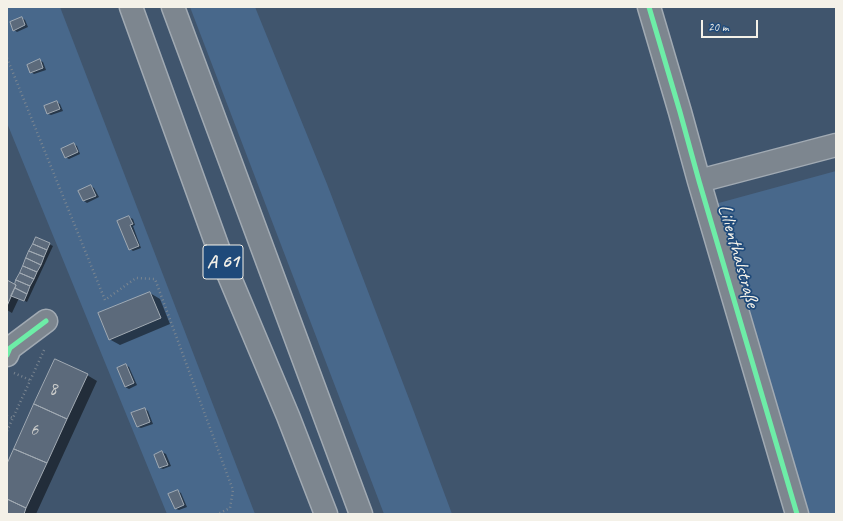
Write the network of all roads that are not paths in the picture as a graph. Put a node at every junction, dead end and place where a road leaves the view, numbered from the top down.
1 (131, 7) edge
2 (173, 7) edge
3 (649, 7) edge
4 (836, 145) edge
5 (699, 181) junction
6 (46, 321) road end
7 (10, 364) edge
8 (326, 514) edge
9 (361, 514) edge
10 (797, 514) edge

1 - 8 main road, A 61
2 - 9 main road, A 61
3 - 5 main road, Lilienthalstraße
4 - 5 main road
5 - 10 main road, Lilienthalstraße
6 - 7 main road

